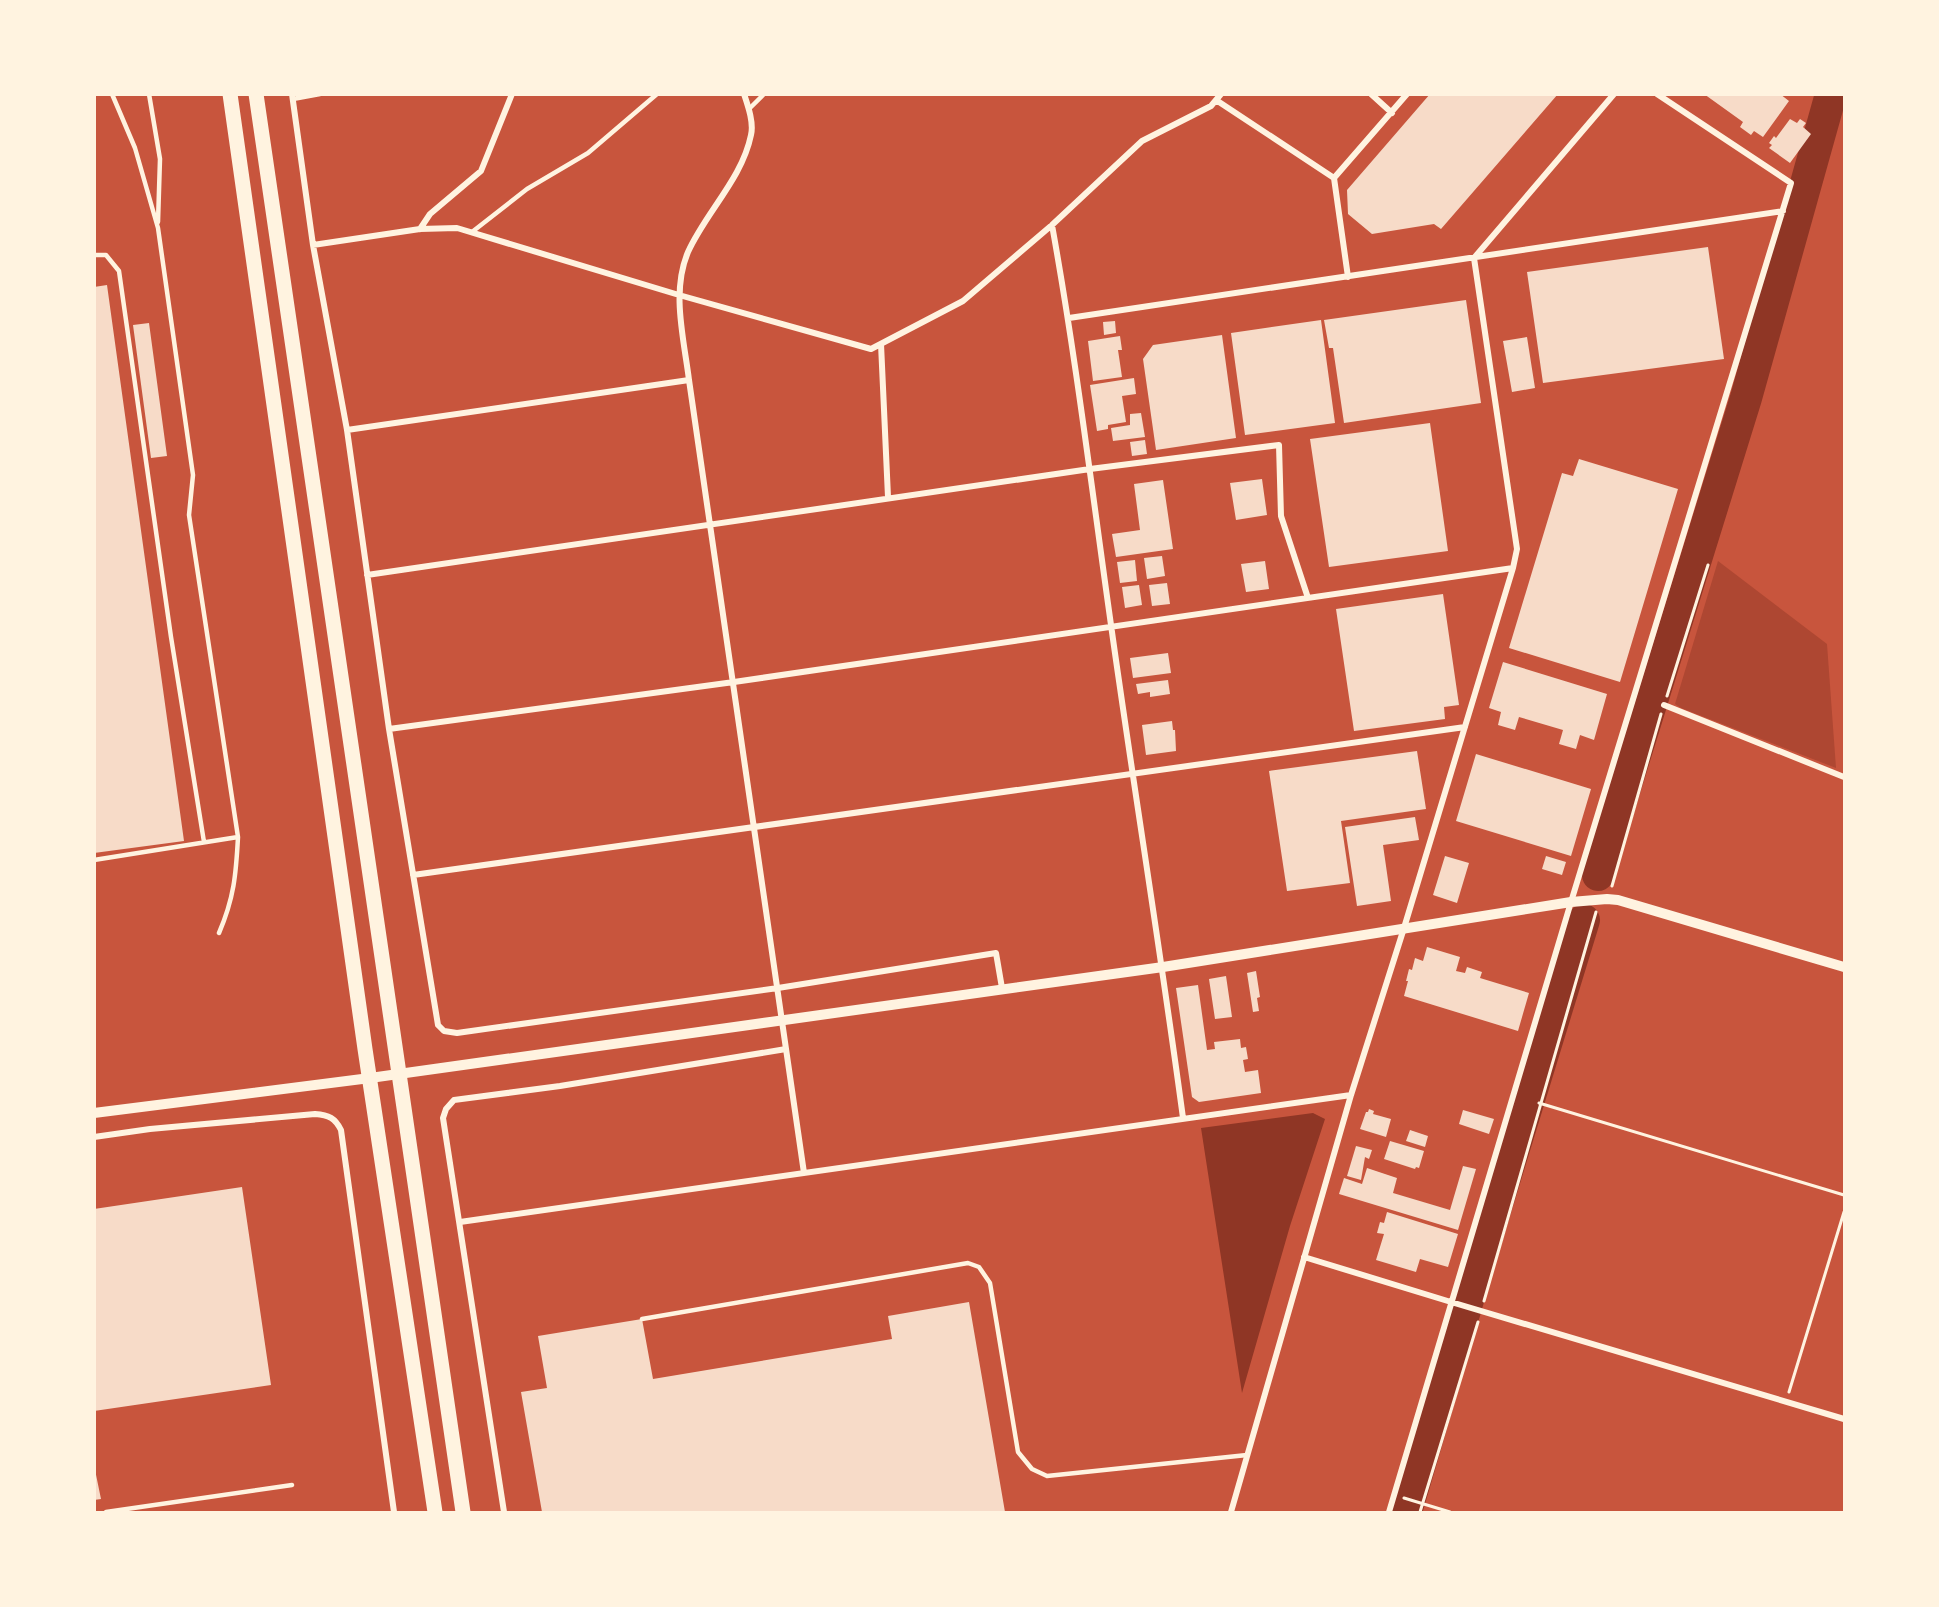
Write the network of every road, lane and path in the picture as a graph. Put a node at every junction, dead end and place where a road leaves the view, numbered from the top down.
1 (112, 94) edge
2 (149, 94) edge
3 (230, 94) edge
4 (256, 94) edge
5 (320, 94) edge
6 (512, 94) edge
7 (657, 94) edge
8 (744, 94) edge
9 (764, 94) edge
10 (1221, 94) edge
11 (1371, 94) edge
12 (1407, 94) edge
13 (1614, 94) edge
14 (1657, 94) edge
15 (292, 97) edge
16 (1216, 100) junction
17 (749, 109) junction
18 (1392, 113) junction
19 (1334, 178) junction
20 (1783, 211) junction
21 (1052, 225) junction
22 (158, 228) junction
23 (420, 229) junction
24 (472, 232) junction
25 (313, 245) junction
26 (94, 255) edge
27 (1474, 258) junction
28 (1348, 277) junction
29 (679, 295) junction
30 (1069, 318) junction
31 (881, 344) junction
32 (689, 380) junction
33 (347, 430) junction
34 (1090, 469) junction
35 (888, 497) junction
36 (710, 523) junction
37 (1708, 565) dead end
38 (1513, 568) junction
39 (367, 575) junction
40 (1308, 598) junction
41 (1111, 626) junction
42 (734, 682) junction
43 (1664, 705) junction
44 (1465, 727) junction
45 (389, 729) junction
46 (1133, 772) junction
47 (1845, 777) edge
48 (755, 829) junction
49 (238, 837) junction
50 (204, 843) junction
51 (94, 860) edge
52 (413, 875) junction
53 (1603, 899) junction
54 (1571, 902) junction
55 (1404, 928) junction
56 (219, 933) dead end
57 (1163, 967) junction
58 (1845, 967) edge
59 (778, 988) junction
60 (1002, 988) junction
61 (781, 1020) junction
62 (786, 1048) junction
63 (400, 1074) junction
64 (370, 1078) junction
65 (1351, 1095) junction
66 (1539, 1103) junction
67 (94, 1113) edge
68 (1183, 1119) junction
69 (94, 1137) edge
70 (804, 1173) junction
71 (1845, 1195) edge
72 (1845, 1212) edge
73 (460, 1222) junction
74 (1304, 1257) junction
75 (1451, 1302) junction
76 (1481, 1311) junction
77 (642, 1319) dead end
78 (1786, 1402) junction
79 (1845, 1419) edge
80 (1247, 1455) junction
81 (292, 1485) dead end
82 (1394, 1494) junction
83 (1423, 1504) junction
84 (106, 1512) edge
85 (394, 1512) edge
86 (435, 1512) edge
87 (462, 1512) edge
88 (504, 1512) edge
89 (1231, 1512) edge
90 (1389, 1512) edge
91 (1420, 1512) edge
92 (1450, 1512) edge

1 - 22 lane
2 - 22 lane
3 - 64 highway
4 - 63 highway
5 - 15 lane
6 - 23 street
7 - 24 lane
8 - 17 street
9 - 17 lane
10 - 16 street
11 - 18 street
12 - 18 street
13 - 27 street
14 - 20 street
15 - 25 street
16 - 19 street
16 - 21 street
17 - 29 street
18 - 19 street
19 - 28 street
20 - 27 street
20 - 54 street
21 - 30 street
21 - 31 street
22 - 49 lane
23 - 24 street
23 - 25 street
24 - 29 street
25 - 33 street
26 - 50 lane
27 - 28 street
27 - 38 street
28 - 30 street
29 - 31 street
29 - 32 street
30 - 34 street
31 - 35 street
32 - 33 street
32 - 36 street
33 - 39 street
34 - 35 street
34 - 40 street
34 - 41 street
35 - 36 street
36 - 39 street
36 - 42 street
37 - 43 path
38 - 40 street
38 - 44 street
39 - 45 street
40 - 41 street
41 - 42 street
41 - 46 street
42 - 45 street
42 - 48 street
43 - 47 street
43 - 53 path
44 - 46 street
44 - 55 street
45 - 52 street
46 - 48 street
46 - 57 street
48 - 52 street
48 - 59 street
49 - 50 lane
49 - 56 lane
50 - 51 lane
52 - 59 street
53 - 54 street
53 - 58 street
53 - 66 path
54 - 55 street
54 - 75 street
55 - 57 street
55 - 65 street
57 - 60 street
57 - 68 street
59 - 60 street
59 - 61 street
60 - 61 street
61 - 62 street
61 - 63 street
62 - 70 street
62 - 73 street
63 - 64 street
63 - 87 highway
64 - 67 street
64 - 86 highway
65 - 68 street
65 - 74 street
66 - 71 path
66 - 76 path
68 - 70 street
69 - 85 street
70 - 73 street
72 - 78 path
73 - 88 street
74 - 75 street
74 - 80 street
75 - 76 street
75 - 82 street
76 - 78 street
76 - 83 path
77 - 80 lane
78 - 79 street
80 - 89 street
81 - 84 lane
82 - 83 path
82 - 90 street
83 - 91 path
83 - 92 path

